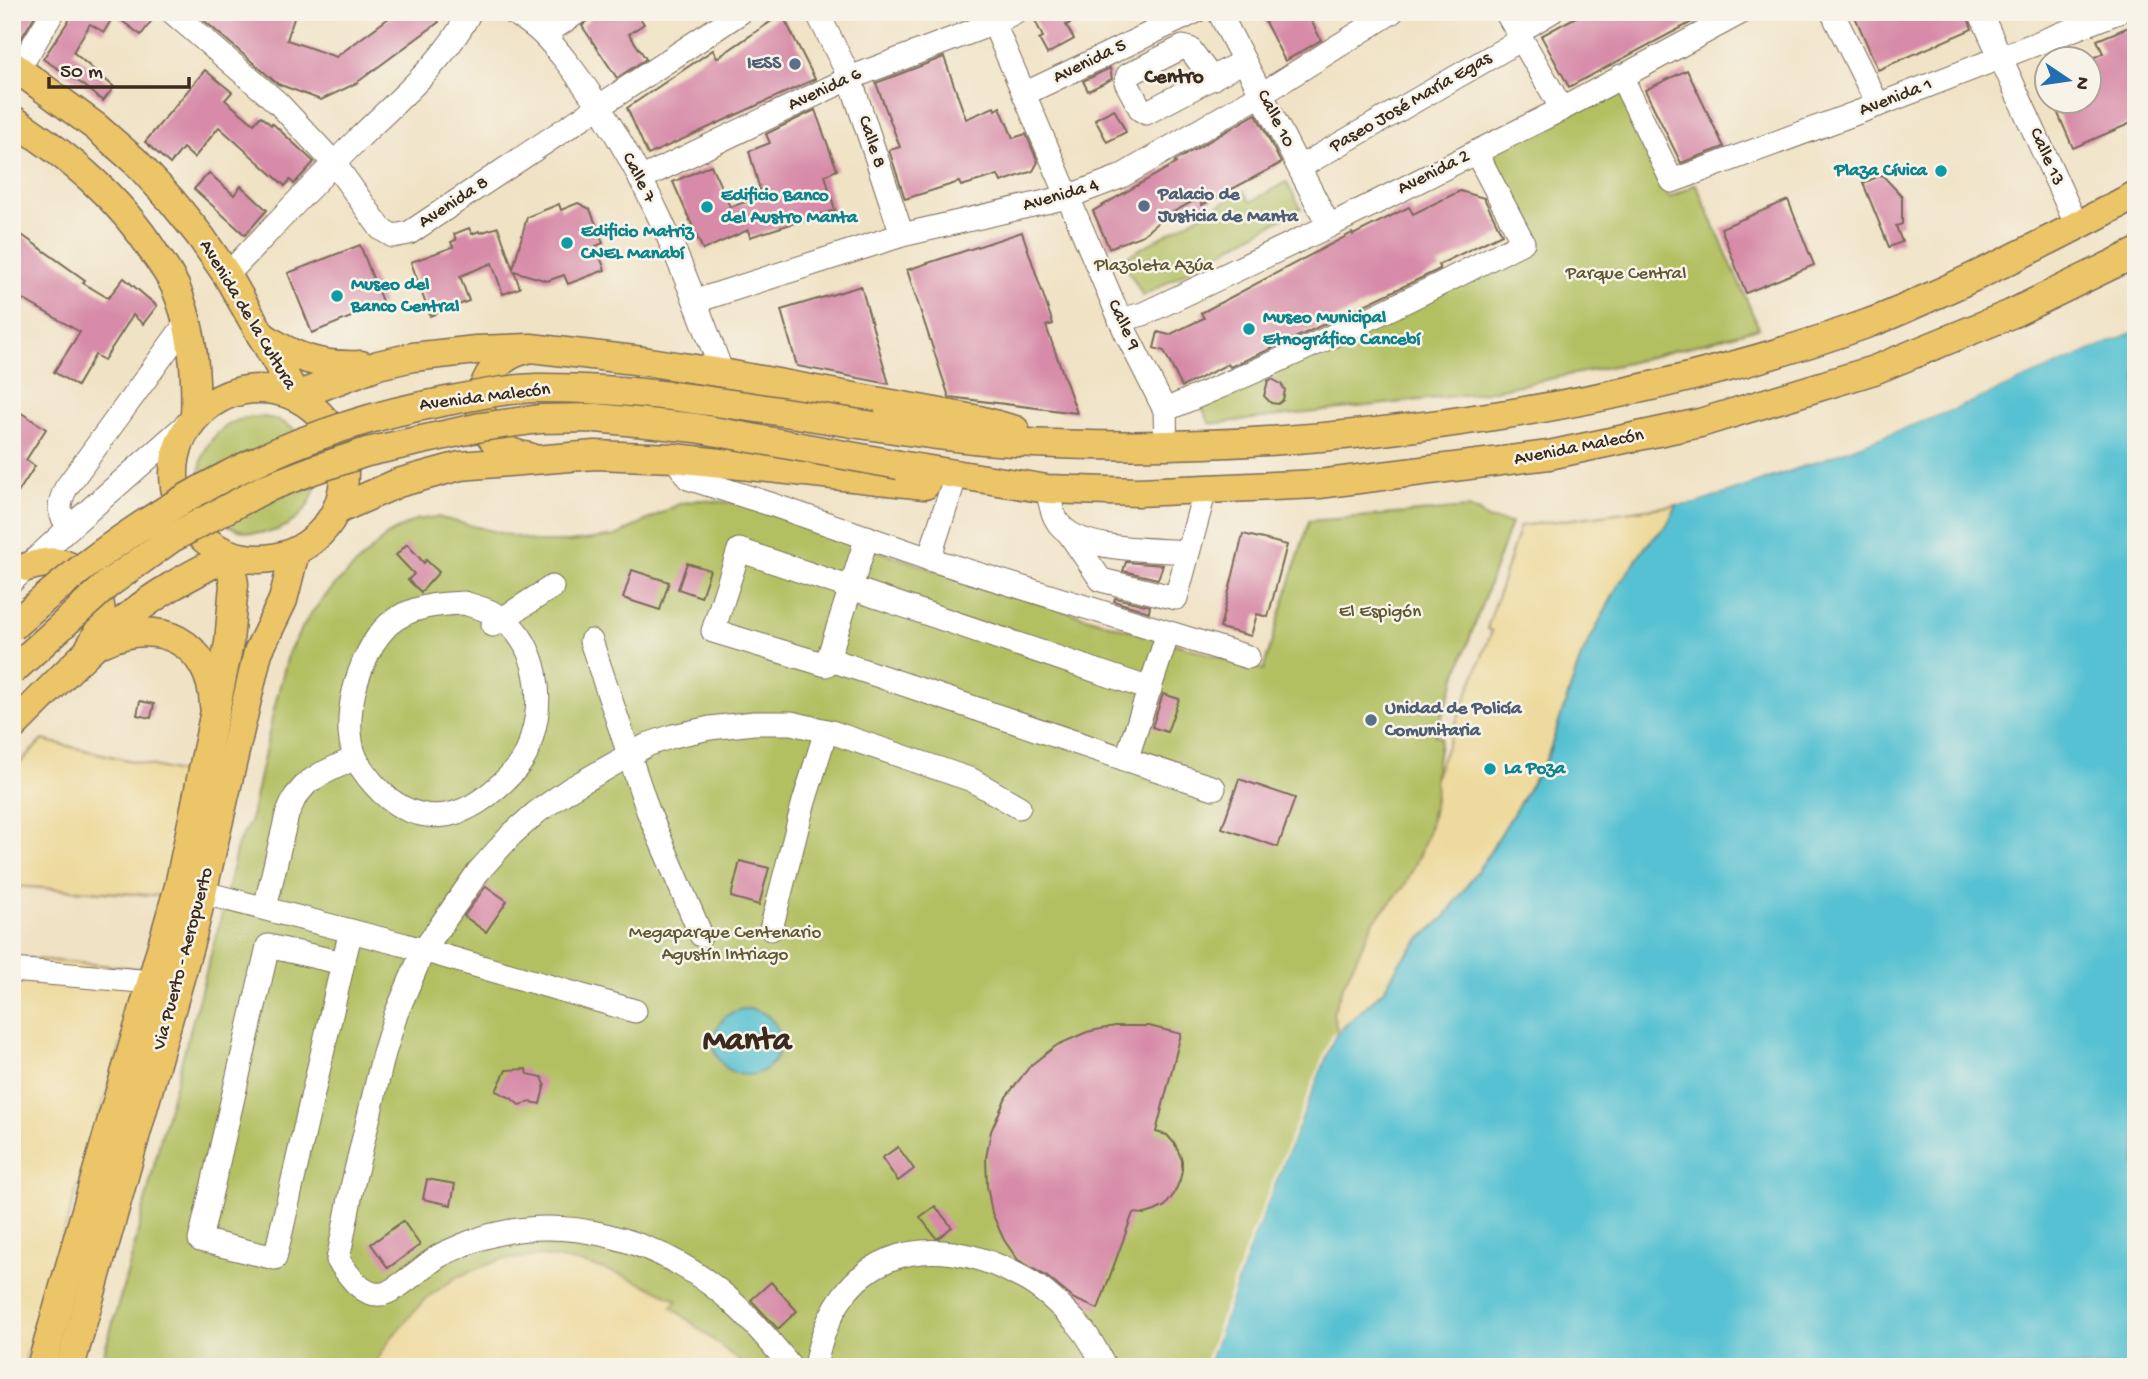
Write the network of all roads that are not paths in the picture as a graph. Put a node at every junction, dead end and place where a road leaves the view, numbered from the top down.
1 (53, 12) edge
2 (172, 12) edge
3 (470, 12) edge
4 (511, 12) edge
5 (578, 12) edge
6 (741, 12) edge
7 (1015, 12) edge
8 (1195, 12) edge
9 (1219, 12) edge
10 (1392, 12) edge
11 (1506, 12) edge
12 (1551, 12) edge
13 (1742, 12) edge
14 (1832, 12) edge
15 (1980, 12) edge
16 (2118, 12) edge
17 (826, 15) edge
18 (991, 18) edge
19 (545, 34) junction
20 (1520, 36) junction
21 (2001, 58) junction
22 (1244, 61) junction
23 (15, 71) edge
24 (1621, 76) junction
25 (850, 78) junction
26 (1212, 79) dead end
27 (1024, 94) junction
28 (1262, 94) junction
29 (1878, 105) junction
30 (600, 107) junction
31 (1562, 108) junction
32 (12, 120) edge
33 (1476, 152) junction
34 (334, 163) junction
35 (1300, 167) junction
36 (640, 179) junction
37 (2136, 195) edge
38 (1066, 197) junction
39 (1329, 226) junction
40 (2077, 226) junction
41 (902, 235) junction
42 (2136, 253) edge
43 (227, 275) junction
44 (696, 301) junction
45 (1120, 320) junction
46 (187, 322) junction
47 (259, 334) junction
48 (531, 348) junction
49 (378, 365) junction
50 (722, 373) junction
51 (296, 396) junction
52 (1165, 410) junction
53 (195, 417) junction
54 (1058, 443) junction
55 (1166, 446) junction
56 (533, 458) junction
57 (675, 458) junction
58 (990, 480) junction
59 (952, 487) junction
60 (1047, 489) junction
61 (1205, 490) junction
62 (337, 510) junction
63 (70, 527) junction
64 (1070, 535) junction
65 (867, 537) junction
66 (295, 552) junction
67 (1188, 552) junction
68 (229, 555) junction
69 (929, 559) junction
70 (19, 574) edge
71 (552, 587) dead end
72 (850, 587) junction
73 (495, 624) junction
74 (12, 627) edge
75 (1168, 633) junction
76 (591, 641) dead end
77 (89, 649) junction
78 (1248, 657) dead end
79 (828, 659) junction
80 (12, 671) edge
81 (1150, 689) junction
82 (215, 718) junction
83 (14, 726) edge
84 (826, 731) junction
85 (629, 755) junction
86 (355, 758) junction
87 (1126, 760) junction
88 (1213, 788) dead end
89 (1019, 807) dead end
90 (191, 889) junction
91 (265, 908) junction
92 (771, 929) dead end
93 (351, 931) junction
94 (701, 935) dead end
95 (423, 951) junction
96 (343, 963) junction
97 (12, 970) edge
98 (152, 982) junction
99 (635, 1010) dead end
100 (41, 1367) edge
101 (70, 1367) edge
102 (791, 1367) edge
103 (815, 1367) edge
104 (1105, 1367) edge

1 - 23 street
2 - 34 street, Avenida 8
3 - 34 street
4 - 19 street, Calle 7
5 - 19 street
6 - 30 street, Avenida 8
7 - 18 street, Avenida 6
8 - 27 street, Avenida 5
9 - 22 street, Calle 10
10 - 28 street, Avenida 4
11 - 20 street
12 - 20 street, Paseo José María Egas
13 - 24 street, Avenida 2
14 - 29 street
15 - 21 street, Calle 13
16 - 21 street, Avenida 1
17 - 25 street, Calle 8
18 - 25 street, Avenida 6
18 - 27 street, Calle 9
19 - 30 street, Calle 7
20 - 31 street
20 - 35 street, Paseo José María Egas
21 - 29 street, Avenida 1
21 - 40 street, Calle 13
22 - 26 street
22 - 28 street, Calle 10
23 - 43 main road, Avenida de la Cultura
24 - 29 street, Avenida 1
24 - 31 street, Avenida 2
25 - 36 street, Avenida 6
25 - 41 street, Calle 8
27 - 38 street, Calle 9
28 - 35 street, Calle 10
28 - 38 street, Avenida 4
30 - 34 street, Avenida 8
30 - 36 street, Calle 7
31 - 33 street, Avenida 2
32 - 46 main road
33 - 39 street, Avenida 2
33 - 52 street
34 - 43 street
35 - 39 street, Calle 10
36 - 44 street, Calle 7
37 - 40 main road, Avenida Malecón
38 - 41 street, Avenida 4
38 - 45 street, Calle 9
39 - 45 street, Avenida 2
40 - 55 main road, Avenida Malecón
41 - 44 street, Avenida 4
42 - 61 main road, Avenida Malecón
43 - 47 main road, Avenida de la Cultura
44 - 50 street, Calle 7
45 - 52 street, Calle 9
46 - 53 main road
46 - 63 street
47 - 49 main road
47 - 51 main road, Avenida de la Cultura
48 - 49 main road, Avenida Malecón
48 - 50 main road, Avenida Malecón
48 - 56 main road
49 - 51 main road, Avenida Malecón
50 - 54 main road, Avenida Malecón
51 - 53 main road
51 - 62 main road
52 - 55 street, Calle 9
53 - 63 street
53 - 68 main road
54 - 55 main road, Avenida Malecón
54 - 74 main road, Avenida Malecón, bridge
56 - 57 main road, Avenida Malecón
56 - 62 main road, Avenida Malecón
57 - 59 main road, Avenida Malecón
57 - 65 street
58 - 59 main road, Avenida Malecón
58 - 60 main road, Avenida Malecón
58 - 80 main road, Avenida Malecón, bridge
59 - 69 street
60 - 61 main road, Avenida Malecón
60 - 64 street
61 - 67 street
62 - 66 main road
63 - 70 street
64 - 67 street
64 - 67 street
65 - 69 street
65 - 72 street
66 - 68 main road
66 - 90 main road, Via Puerto - Aeropuerto
68 - 77 main road
68 - 82 main road, Via Puerto - Aeropuerto
69 - 75 street
70 - 77 main road
71 - 73 street
72 - 79 street
72 - 79 street
72 - 81 street
73 - 86 street
73 - 86 street
75 - 78 street
75 - 81 street
76 - 85 street
77 - 82 main road
77 - 83 main road
79 - 87 street
81 - 87 street
82 - 90 main road, Via Puerto - Aeropuerto
84 - 85 street
84 - 89 street
84 - 92 street
85 - 94 street
85 - 95 street
86 - 91 street
87 - 88 street
90 - 91 street
90 - 98 main road, Via Puerto - Aeropuerto
90 - 101 main road, Via Puerto - Aeropuerto
91 - 93 street
93 - 95 street
93 - 96 street
95 - 99 street
95 - 102 street
96 - 96 street
97 - 98 street
98 - 100 main road, Via Puerto - Aeropuerto
103 - 104 street

